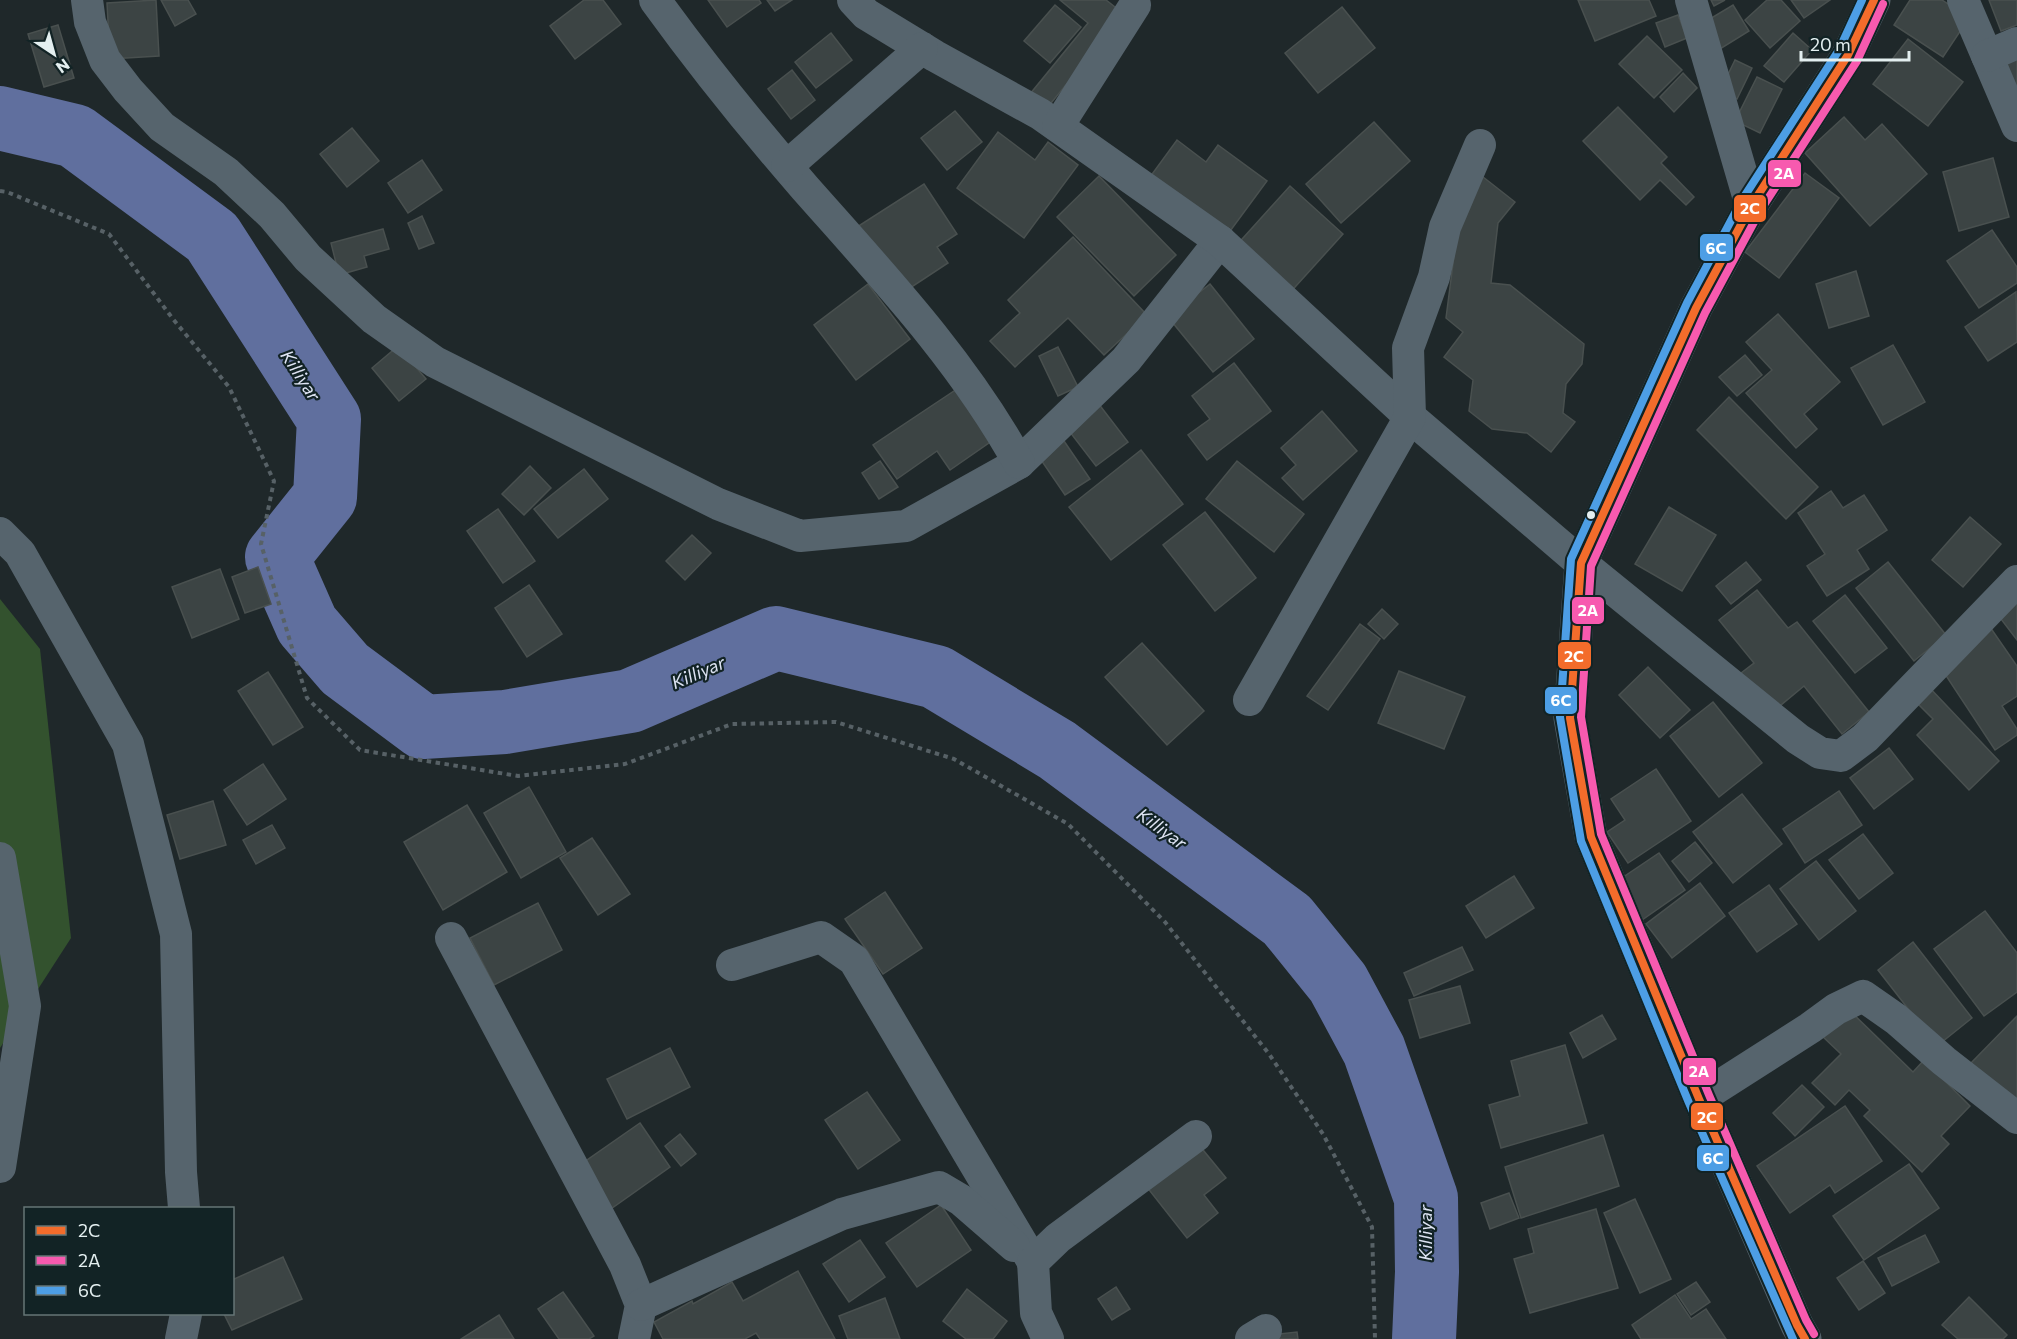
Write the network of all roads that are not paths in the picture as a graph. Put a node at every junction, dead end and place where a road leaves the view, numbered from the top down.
1 (87, 0) edge
2 (655, 0) edge
3 (853, 0) edge
4 (1691, 0) edge
5 (1874, 0) edge
6 (1963, 0) edge
7 (1135, 5) dead end
8 (2017, 43) edge
9 (922, 48) junction
10 (1987, 56) junction
11 (1058, 126) junction
12 (2017, 126) edge
13 (1480, 145) dead end
14 (787, 166) junction
15 (1751, 206) junction
16 (1220, 241) junction
17 (1410, 417) junction
18 (1019, 463) junction
19 (0, 533) edge
20 (1581, 563) junction
21 (2017, 581) edge
22 (1249, 700) dead end
23 (0, 858) edge
24 (451, 938) dead end
25 (732, 965) dead end
26 (1699, 1100) junction
27 (2017, 1118) edge
28 (1196, 1137) dead end
29 (0, 1167) edge
30 (184, 1207) edge
31 (1033, 1262) junction
32 (640, 1305) junction
33 (186, 1315) edge
34 (181, 1339) edge
35 (634, 1339) edge
36 (1048, 1339) edge
37 (1805, 1339) edge

1 - 18 street
2 - 14 street
3 - 9 street
4 - 15 street
5 - 15 street
6 - 10 street
7 - 11 street
8 - 10 street
9 - 11 street
9 - 14 street
10 - 12 street
11 - 16 street
13 - 17 street
14 - 18 street
15 - 20 street
16 - 17 street
16 - 18 street
17 - 20 street
17 - 22 street
19 - 30 street
20 - 21 street
20 - 26 street
23 - 29 street
24 - 32 street
25 - 31 street
26 - 27 street
26 - 37 street
28 - 31 street
31 - 32 street
31 - 36 street
32 - 35 street
33 - 34 street

